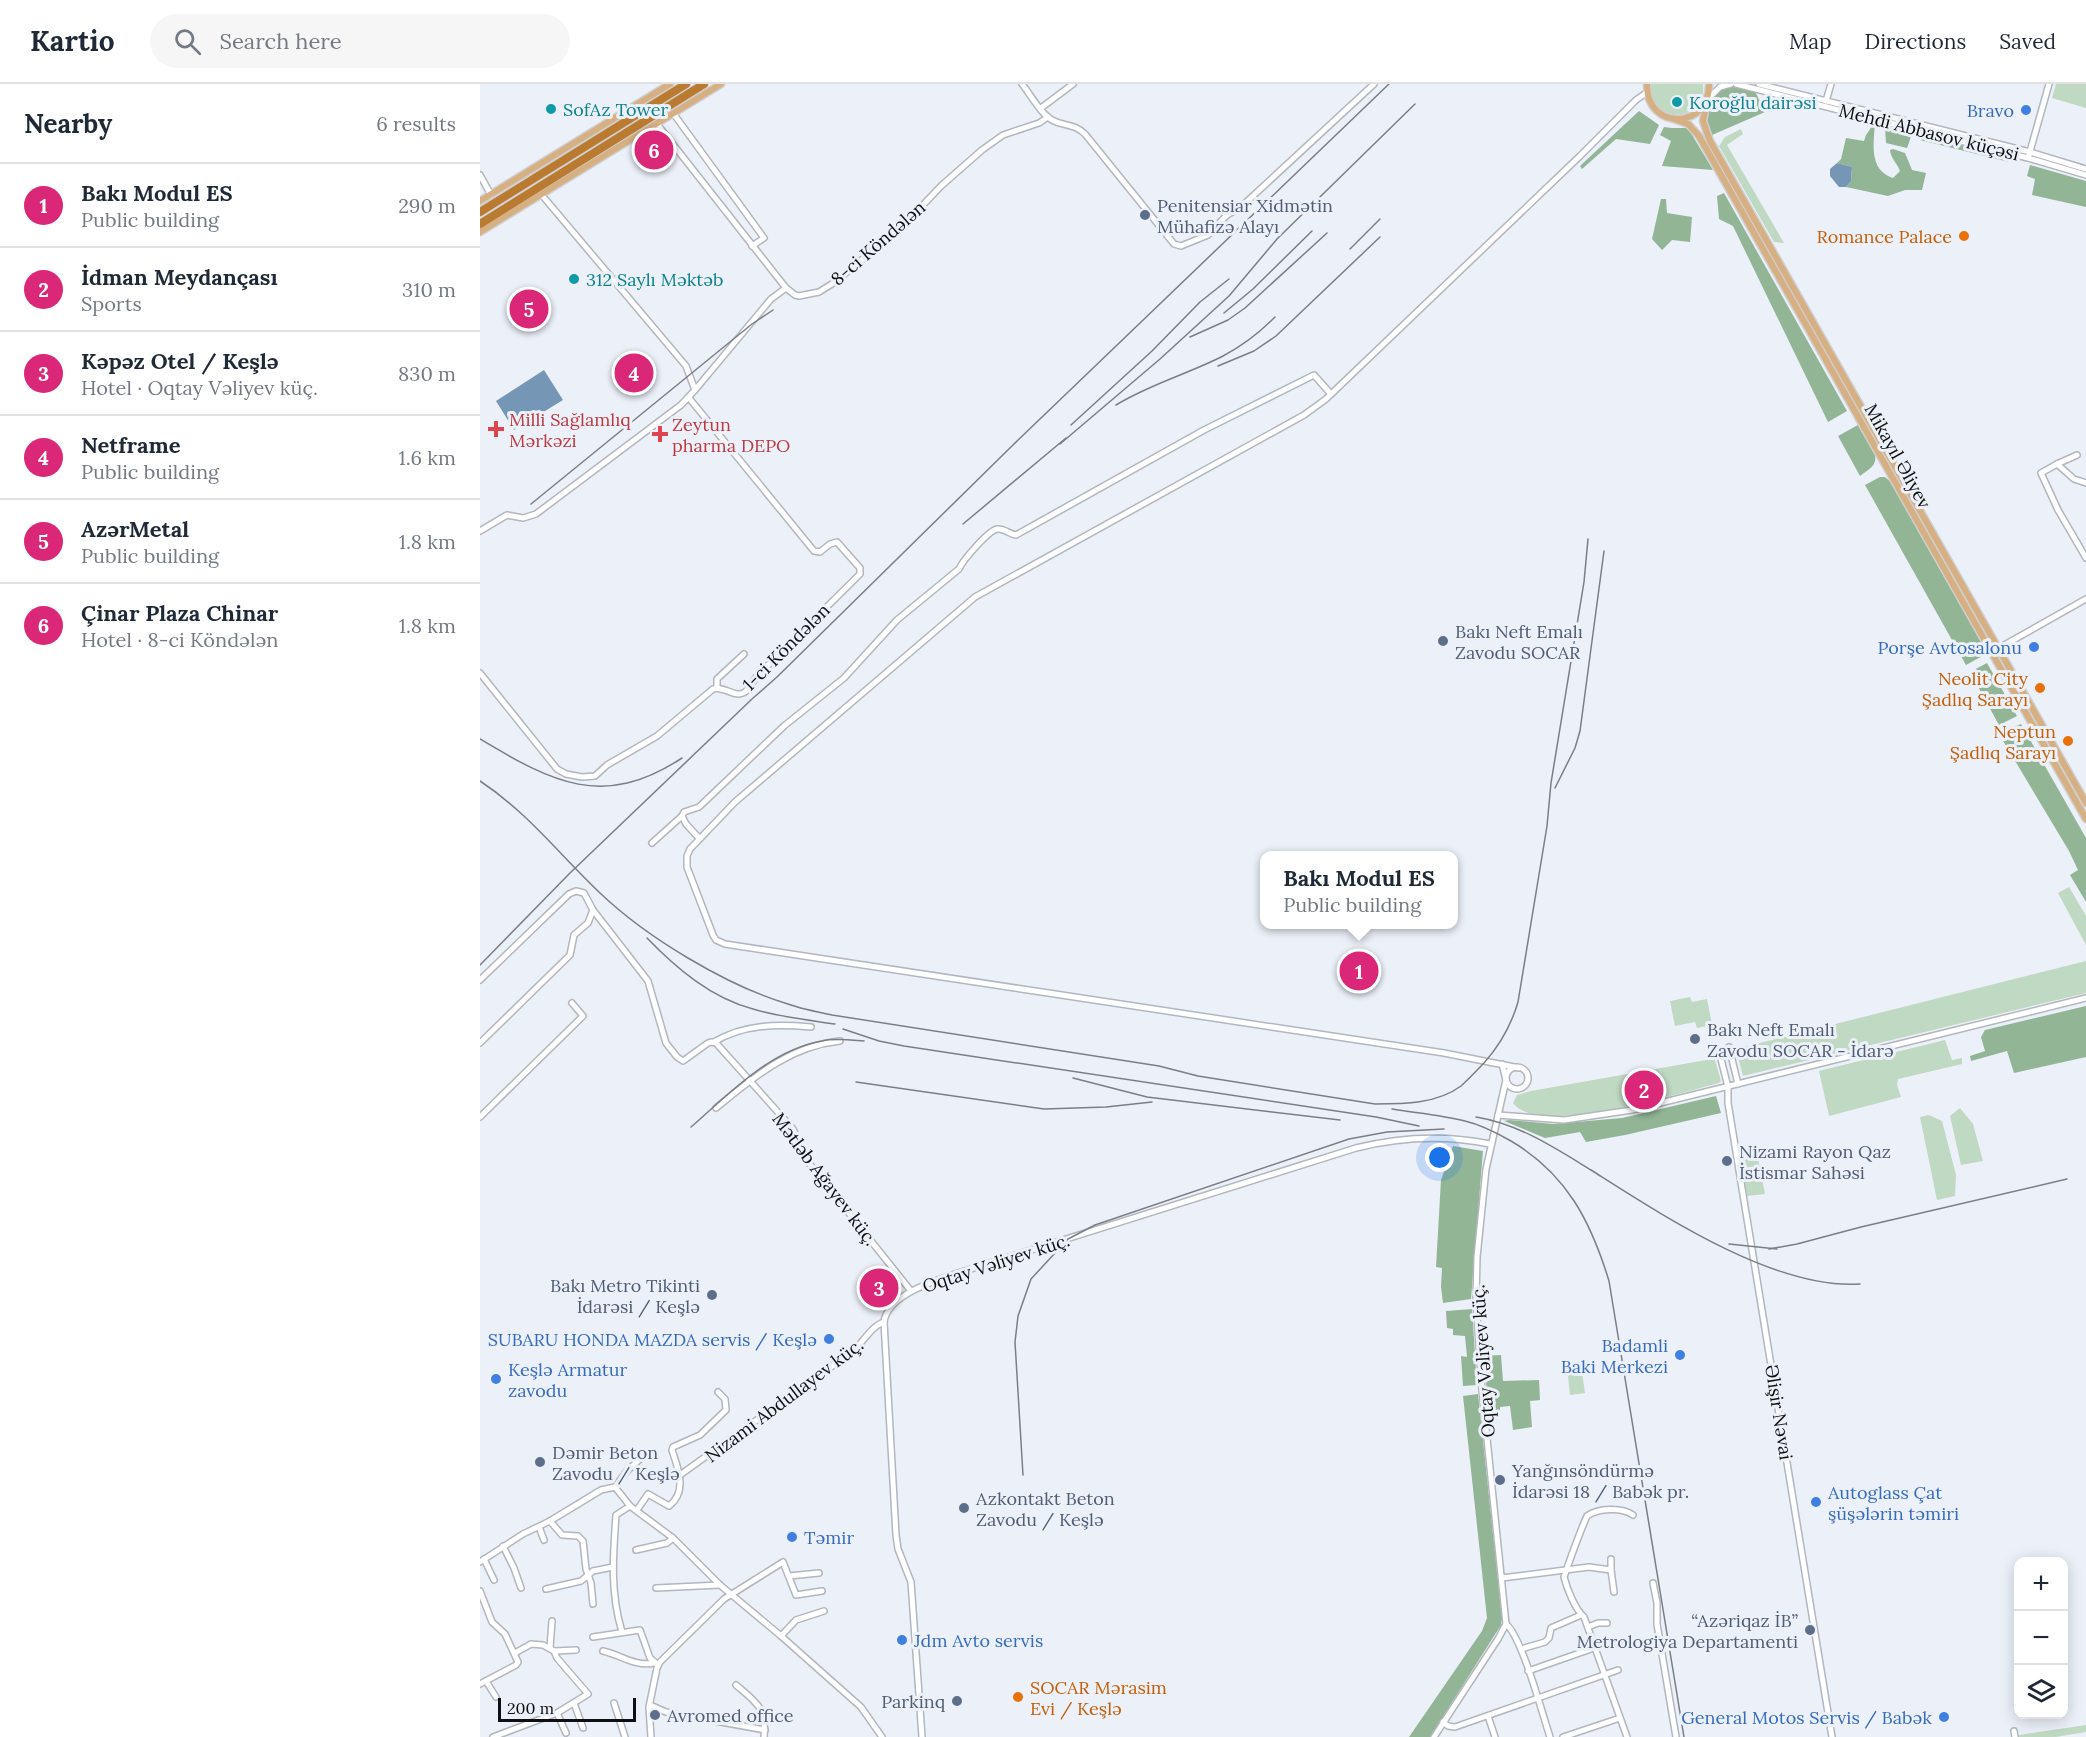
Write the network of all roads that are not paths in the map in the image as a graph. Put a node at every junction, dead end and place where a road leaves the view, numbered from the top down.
1 (670, 84) edge
2 (686, 84) edge
3 (704, 84) edge
4 (721, 84) edge
5 (1023, 84) edge
6 (1072, 84) edge
7 (1374, 84) edge
8 (1647, 84) edge
9 (1709, 84) edge
10 (1731, 84) edge
11 (1736, 84) edge
12 (1760, 84) edge
13 (1831, 84) edge
14 (2049, 84) edge
15 (1647, 93) junction
16 (1707, 100) junction
17 (1826, 101) junction
18 (1041, 108) junction
19 (673, 113) junction
20 (1048, 117) junction
21 (1674, 119) junction
22 (657, 124) junction
23 (2029, 155) junction
24 (2086, 168) edge
25 (2086, 175) edge
26 (480, 176) edge
27 (541, 194) junction
28 (491, 195) junction
29 (480, 201) edge
30 (480, 212) edge
31 (480, 224) edge
32 (480, 232) edge
33 (752, 246) junction
34 (786, 288) junction
35 (695, 390) junction
36 (1331, 394) junction
37 (689, 398) junction
38 (2077, 455) dead end
39 (2057, 464) junction
40 (2086, 483) edge
41 (480, 531) edge
42 (2086, 558) edge
43 (2086, 599) edge
44 (1999, 648) junction
45 (744, 654) dead end
46 (480, 674) edge
47 (717, 687) junction
48 (2086, 803) edge
49 (682, 816) junction
50 (2086, 819) edge
51 (699, 838) junction
52 (652, 843) dead end
53 (593, 910) junction
54 (480, 980) edge
55 (2086, 998) edge
56 (572, 1003) dead end
57 (811, 1027) dead end
58 (840, 1041) dead end
59 (714, 1042) junction
60 (480, 1043) edge
61 (1729, 1047) dead end
62 (1719, 1051) dead end
63 (1502, 1064) junction
64 (1519, 1068) junction
65 (1506, 1080) junction
66 (749, 1082) junction
67 (1738, 1084) junction
68 (1728, 1087) junction
69 (716, 1108) dead end
70 (1498, 1115) junction
71 (480, 1117) edge
72 (1490, 1144) junction
73 (911, 1291) junction
74 (884, 1322) junction
75 (718, 1392) dead end
76 (640, 1459) dead end
77 (680, 1475) junction
78 (615, 1487) junction
79 (630, 1506) junction
80 (637, 1509) junction
81 (1633, 1515) dead end
82 (550, 1521) junction
83 (539, 1527) junction
84 (673, 1538) junction
85 (544, 1540) dead end
86 (503, 1546) junction
87 (636, 1550) dead end
88 (1611, 1559) dead end
89 (482, 1561) edge
90 (613, 1567) junction
91 (1568, 1570) junction
92 (1611, 1570) junction
93 (819, 1573) dead end
94 (589, 1575) junction
95 (789, 1576) junction
96 (1502, 1578) junction
97 (494, 1580) dead end
98 (1653, 1582) dead end
99 (720, 1585) junction
100 (521, 1588) dead end
101 (546, 1588) dead end
102 (656, 1588) dead end
103 (480, 1591) edge
104 (822, 1591) dead end
105 (1614, 1592) dead end
106 (731, 1595) junction
107 (593, 1604) dead end
108 (824, 1611) dead end
109 (1581, 1615) junction
110 (552, 1621) dead end
111 (1607, 1623) dead end
112 (1506, 1624) junction
113 (1588, 1627) junction
114 (622, 1632) junction
115 (781, 1635) junction
116 (593, 1637) dead end
117 (1594, 1648) junction
118 (1521, 1649) junction
119 (552, 1650) junction
120 (576, 1650) dead end
121 (603, 1651) dead end
122 (515, 1653) junction
123 (656, 1664) junction
124 (1618, 1670) dead end
125 (1528, 1671) junction
126 (1604, 1676) junction
127 (483, 1683) edge
128 (736, 1685) dead end
129 (496, 1697) dead end
130 (1538, 1699) junction
131 (574, 1703) junction
132 (614, 1703) dead end
133 (650, 1705) junction
134 (557, 1713) junction
135 (1488, 1716) junction
136 (1620, 1718) junction
137 (1443, 1722) junction
138 (583, 1728) dead end
139 (765, 1730) junction
140 (566, 1733) dead end
141 (512, 1734) edge
142 (493, 1737) edge
143 (625, 1737) edge
144 (651, 1737) edge
145 (764, 1737) edge
146 (882, 1737) edge
147 (922, 1737) edge
148 (1434, 1737) edge
149 (1495, 1737) edge
150 (1550, 1737) edge
151 (1563, 1737) edge
152 (1627, 1737) edge
153 (1676, 1737) edge
154 (1832, 1737) edge

1 - 28 main road
2 - 30 highway
3 - 31 highway
4 - 19 main road
5 - 18 street
6 - 18 street
7 - 20 street
8 - 15 main road
9 - 16 main road, Mikayıl Əliyev
10 - 16 street
11 - 23 street, Mehdi Abbasov küçəsi
12 - 17 street, Mehdi Abbasov küçəsi
13 - 17 street
14 - 23 street
15 - 21 main road, Mikayıl Əliyev
15 - 36 street
16 - 21 main road
16 - 44 main road, Mikayıl Əliyev
17 - 23 street, Mehdi Abbasov küçəsi
18 - 20 street
19 - 22 main road
19 - 33 street
20 - 34 street, 8-ci Köndələn
21 - 50 main road, Mikayıl Əliyev
22 - 27 main road
22 - 33 street
23 - 24 street, Mehdi Abbasov küçəsi
23 - 25 street, Mehdi Abbasov küçəsi
26 - 28 street
27 - 32 main road
27 - 35 street
28 - 29 main road
33 - 34 street
34 - 35 street
35 - 37 street
36 - 49 street
36 - 51 street
37 - 41 street
37 - 47 street, 1-ci Köndələn
38 - 39 street
39 - 40 street
39 - 42 street
43 - 44 street
44 - 48 main road, Mikayıl Əliyev
45 - 47 street
46 - 47 street, 1-ci Köndələn
49 - 51 street
49 - 52 street
51 - 63 street
53 - 54 street
53 - 59 street
53 - 60 street
55 - 67 street
56 - 71 street
57 - 59 street
58 - 66 street
59 - 66 street, Mətləb Ağayev küç.
61 - 67 street
62 - 68 street, Əlişir Nəvai
63 - 64 street
63 - 65 street
64 - 65 street
64 - 65 street
65 - 70 street, Oqtay Vəliyev küç.
66 - 69 street
66 - 73 street, Mətləb Ağayev küç.
67 - 68 street
68 - 70 street
68 - 154 street, Əlişir Nəvai
70 - 72 street, Oqtay Vəliyev küç.
72 - 73 street, Oqtay Vəliyev küç.
72 - 96 street, Oqtay Vəliyev küç.
73 - 74 street, Oqtay Vəliyev küç.
74 - 77 street, Nizami Abdullayev küç.
74 - 147 street
75 - 77 street
76 - 78 street
77 - 80 street
78 - 79 street
78 - 82 street
79 - 80 street
79 - 90 street
80 - 84 street
81 - 91 street
82 - 83 street
82 - 94 street
83 - 85 street
83 - 86 street
84 - 87 street
84 - 99 street
86 - 89 street
86 - 100 street
88 - 92 street
89 - 97 street
90 - 94 street
90 - 114 street
91 - 92 street
91 - 96 street
91 - 109 street
92 - 105 street
93 - 95 street
94 - 101 street
94 - 107 street
95 - 104 street
95 - 106 street
96 - 112 street, Oqtay Vəliyev küç.
98 - 153 street
99 - 102 street
99 - 106 street
103 - 122 street
106 - 115 street
106 - 123 street
108 - 115 street
109 - 113 street
109 - 118 street
110 - 119 street
111 - 113 street
112 - 118 street
112 - 137 street
113 - 117 street
114 - 116 street
114 - 123 street
115 - 146 street
117 - 125 street
117 - 126 street
118 - 125 street
119 - 120 street
119 - 122 street
119 - 131 street
121 - 123 street
122 - 127 street
123 - 133 street
124 - 126 street
125 - 130 street
126 - 130 street
126 - 136 street
127 - 129 street
128 - 139 street
130 - 135 street
130 - 150 street
131 - 134 street
131 - 138 street
132 - 143 street
133 - 139 street
133 - 144 street
134 - 140 street
134 - 141 street
135 - 137 street
135 - 149 street
136 - 151 street
136 - 152 street
137 - 148 street
139 - 145 street
141 - 142 street

